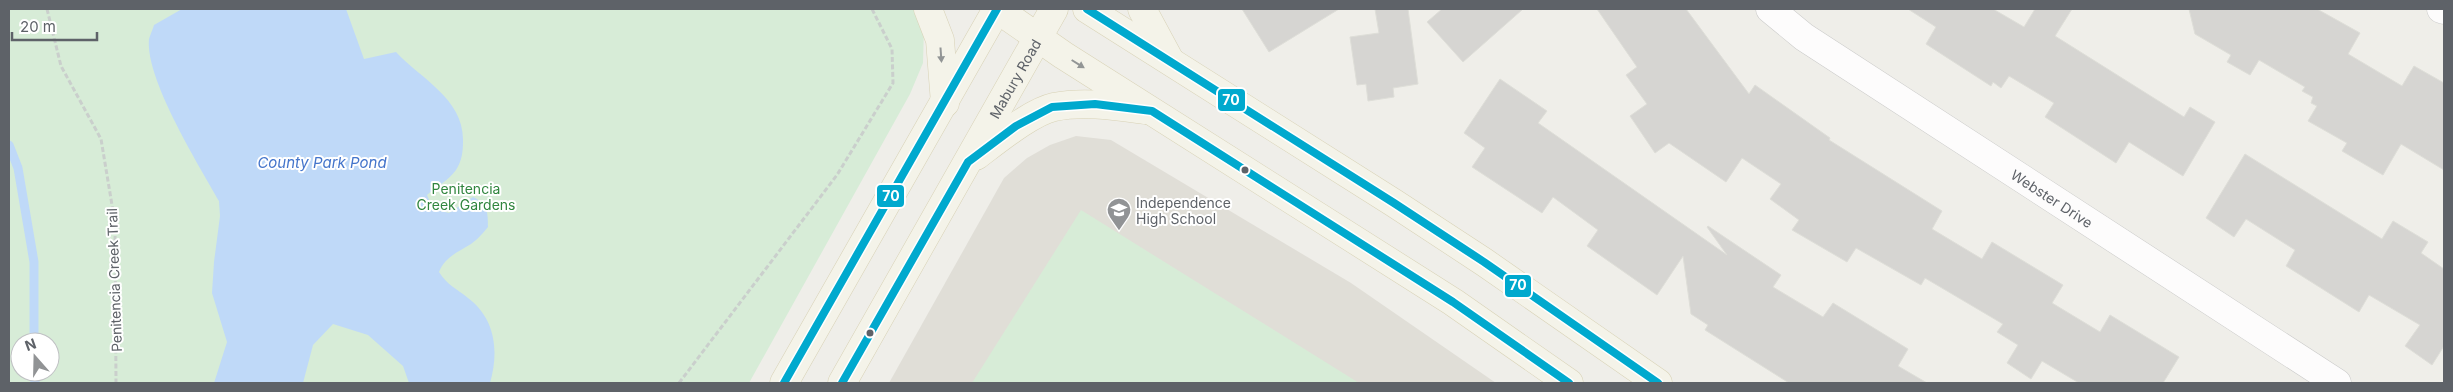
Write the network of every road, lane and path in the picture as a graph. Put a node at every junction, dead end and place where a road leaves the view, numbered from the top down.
1 (47, 9) edge
2 (872, 9) edge
3 (928, 9) edge
4 (997, 9) edge
5 (1054, 9) edge
6 (1087, 9) edge
7 (1142, 9) edge
8 (1770, 9) edge
9 (1037, 38) junction
10 (1171, 62) junction
11 (945, 103) junction
12 (1152, 110) junction
13 (968, 162) junction
14 (116, 383) edge
15 (679, 383) edge
16 (784, 383) edge
17 (842, 383) edge
18 (1569, 383) edge
19 (1658, 383) edge
20 (2337, 383) edge

1 - 14 path, Penitencia Creek Trail
2 - 15 path
3 -> 11 main road
4 - 9 main road
4 - 11 main road
5 - 9 main road, Mabury Road
6 - 10 main road
7 - 10 main road
8 - 20 street, Webster Drive
9 -> 12 main road
9 - 13 main road, Mabury Road
10 - 19 main road
11 - 16 main road
12 - 13 main road
12 - 18 main road
13 - 17 main road, Mabury Road

